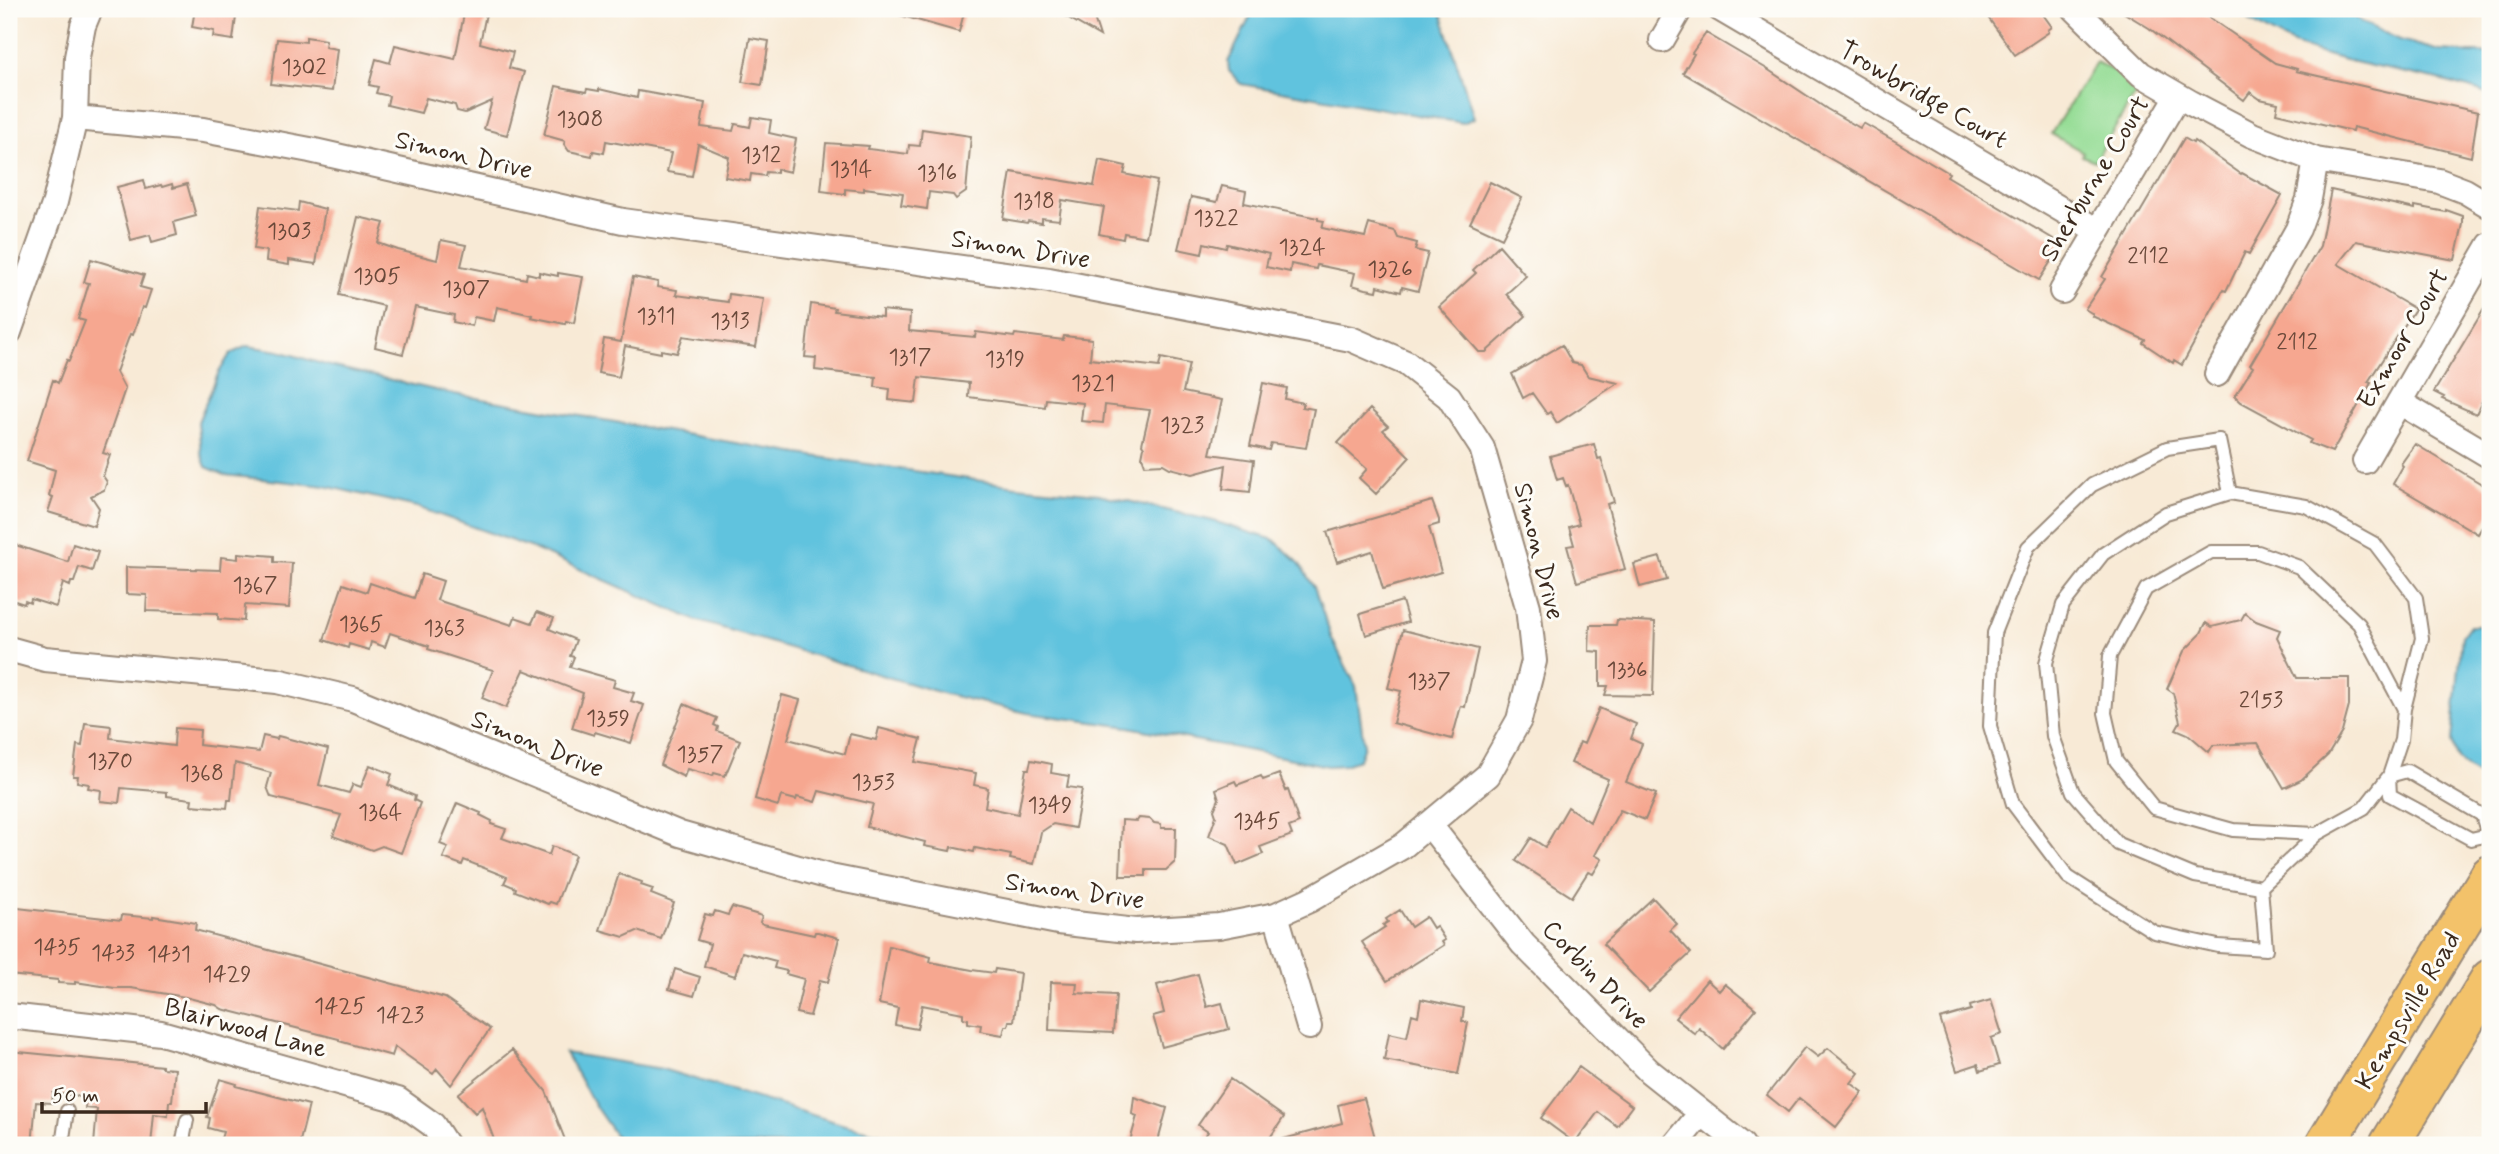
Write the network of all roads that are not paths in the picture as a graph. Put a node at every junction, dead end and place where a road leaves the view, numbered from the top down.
1 (90, 9) edge
2 (1681, 9) edge
3 (1720, 9) edge
4 (2075, 9) edge
5 (1661, 40) dead end
6 (2178, 96) junction
7 (75, 118) junction
8 (2316, 159) junction
9 (2490, 206) edge
10 (2098, 231) junction
11 (2490, 244) edge
12 (2062, 291) dead end
13 (9, 332) edge
14 (2217, 373) dead end
15 (2399, 402) junction
16 (2490, 456) edge
17 (2365, 461) dead end
18 (2231, 493) junction
19 (9, 649) edge
20 (2403, 709) junction
21 (2389, 776) junction
22 (1429, 824) junction
23 (2317, 834) junction
24 (2489, 836) edge
25 (2490, 875) edge
26 (2260, 887) junction
27 (1276, 915) junction
28 (2490, 979) edge
29 (9, 1016) edge
30 (1309, 1027) dead end
31 (67, 1111) dead end
32 (1701, 1113) junction
33 (187, 1120) dead end
34 (62, 1145) edge
35 (182, 1145) edge
36 (446, 1145) edge
37 (1675, 1145) edge
38 (1742, 1145) edge
39 (2325, 1145) edge
40 (2389, 1145) edge

1 - 7 street
2 - 5 street
3 - 10 street, Trowbridge Court
4 - 6 street
6 - 8 street
6 - 10 street, Sherburne Court
7 - 13 street
7 - 22 street, Simon Drive
8 - 9 street
8 - 14 street
10 - 12 street, Sherburne Court
11 - 15 street, Exmoor Court
15 - 16 street
15 - 17 street, Exmoor Court
18 - 20 lane
18 - 26 lane
18 - 26 lane
19 - 27 street, Simon Drive
20 - 21 lane
20 - 23 lane
21 - 23 lane
21 - 24 lane
21 - 24 lane
22 - 27 street, Simon Drive
22 - 32 street, Corbin Drive
23 - 26 lane
25 - 39 main road, Kempsville Road
27 - 30 street
28 - 40 main road, Kempsville Road
29 - 36 street, Blairwood Lane
31 - 34 lane
32 - 37 street
32 - 38 street, Corbin Drive
33 - 35 lane

